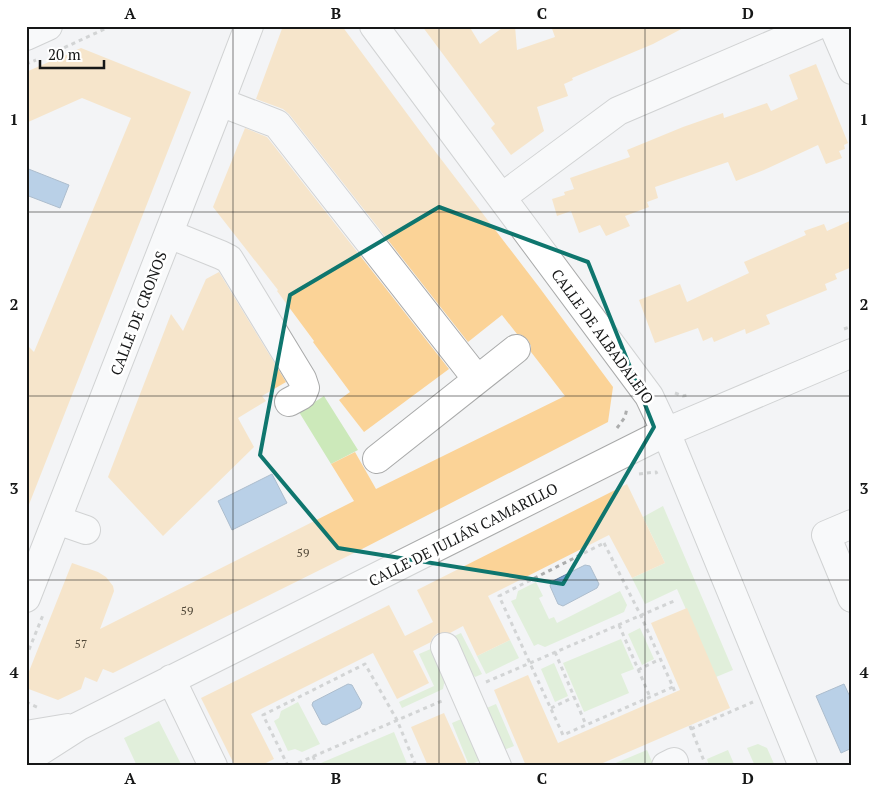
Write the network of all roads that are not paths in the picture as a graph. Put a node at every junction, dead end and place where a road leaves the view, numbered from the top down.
1 (48, 26) edge
2 (248, 26) edge
3 (374, 26) edge
4 (816, 26) edge
5 (833, 26) edge
6 (26, 36) edge
7 (852, 70) edge
8 (220, 102) junction
9 (502, 197) junction
10 (169, 234) junction
11 (516, 349) dead end
12 (852, 353) edge
13 (478, 379) junction
14 (289, 402) dead end
15 (666, 432) junction
16 (377, 460) dead end
17 (57, 520) junction
18 (852, 524) edge
19 (86, 530) dead end
20 (26, 598) edge
21 (852, 598) edge
22 (445, 647) dead end
23 (171, 679) junction
24 (79, 726) junction
25 (26, 735) edge
26 (26, 760) edge
27 (213, 766) edge
28 (497, 766) edge
29 (803, 766) edge

1 - 6 street
2 - 8 street, CALLE DE CRONOS
3 - 9 street, CALLE DE ALBADALEJO
4 - 9 street
5 - 7 street
8 - 10 street, CALLE DE CRONOS
8 - 13 street
9 - 15 street, CALLE DE ALBADALEJO
10 - 14 street
10 - 17 street, CALLE DE CRONOS
11 - 13 street
12 - 15 street, CALLE DE JULIÁN CAMARILLO
13 - 16 street
15 - 23 street, CALLE DE JULIÁN CAMARILLO
15 - 29 street, CALLE DE ALBADALEJO
17 - 19 street
17 - 20 street, CALLE DE CRONOS
18 - 21 street
22 - 28 street
23 - 24 street, CALLE DE JULIÁN CAMARILLO
23 - 27 street
24 - 25 street, CALLE DE JULIÁN CAMARILLO
24 - 26 street, CALLE DE JULIÁN CAMARILLO

